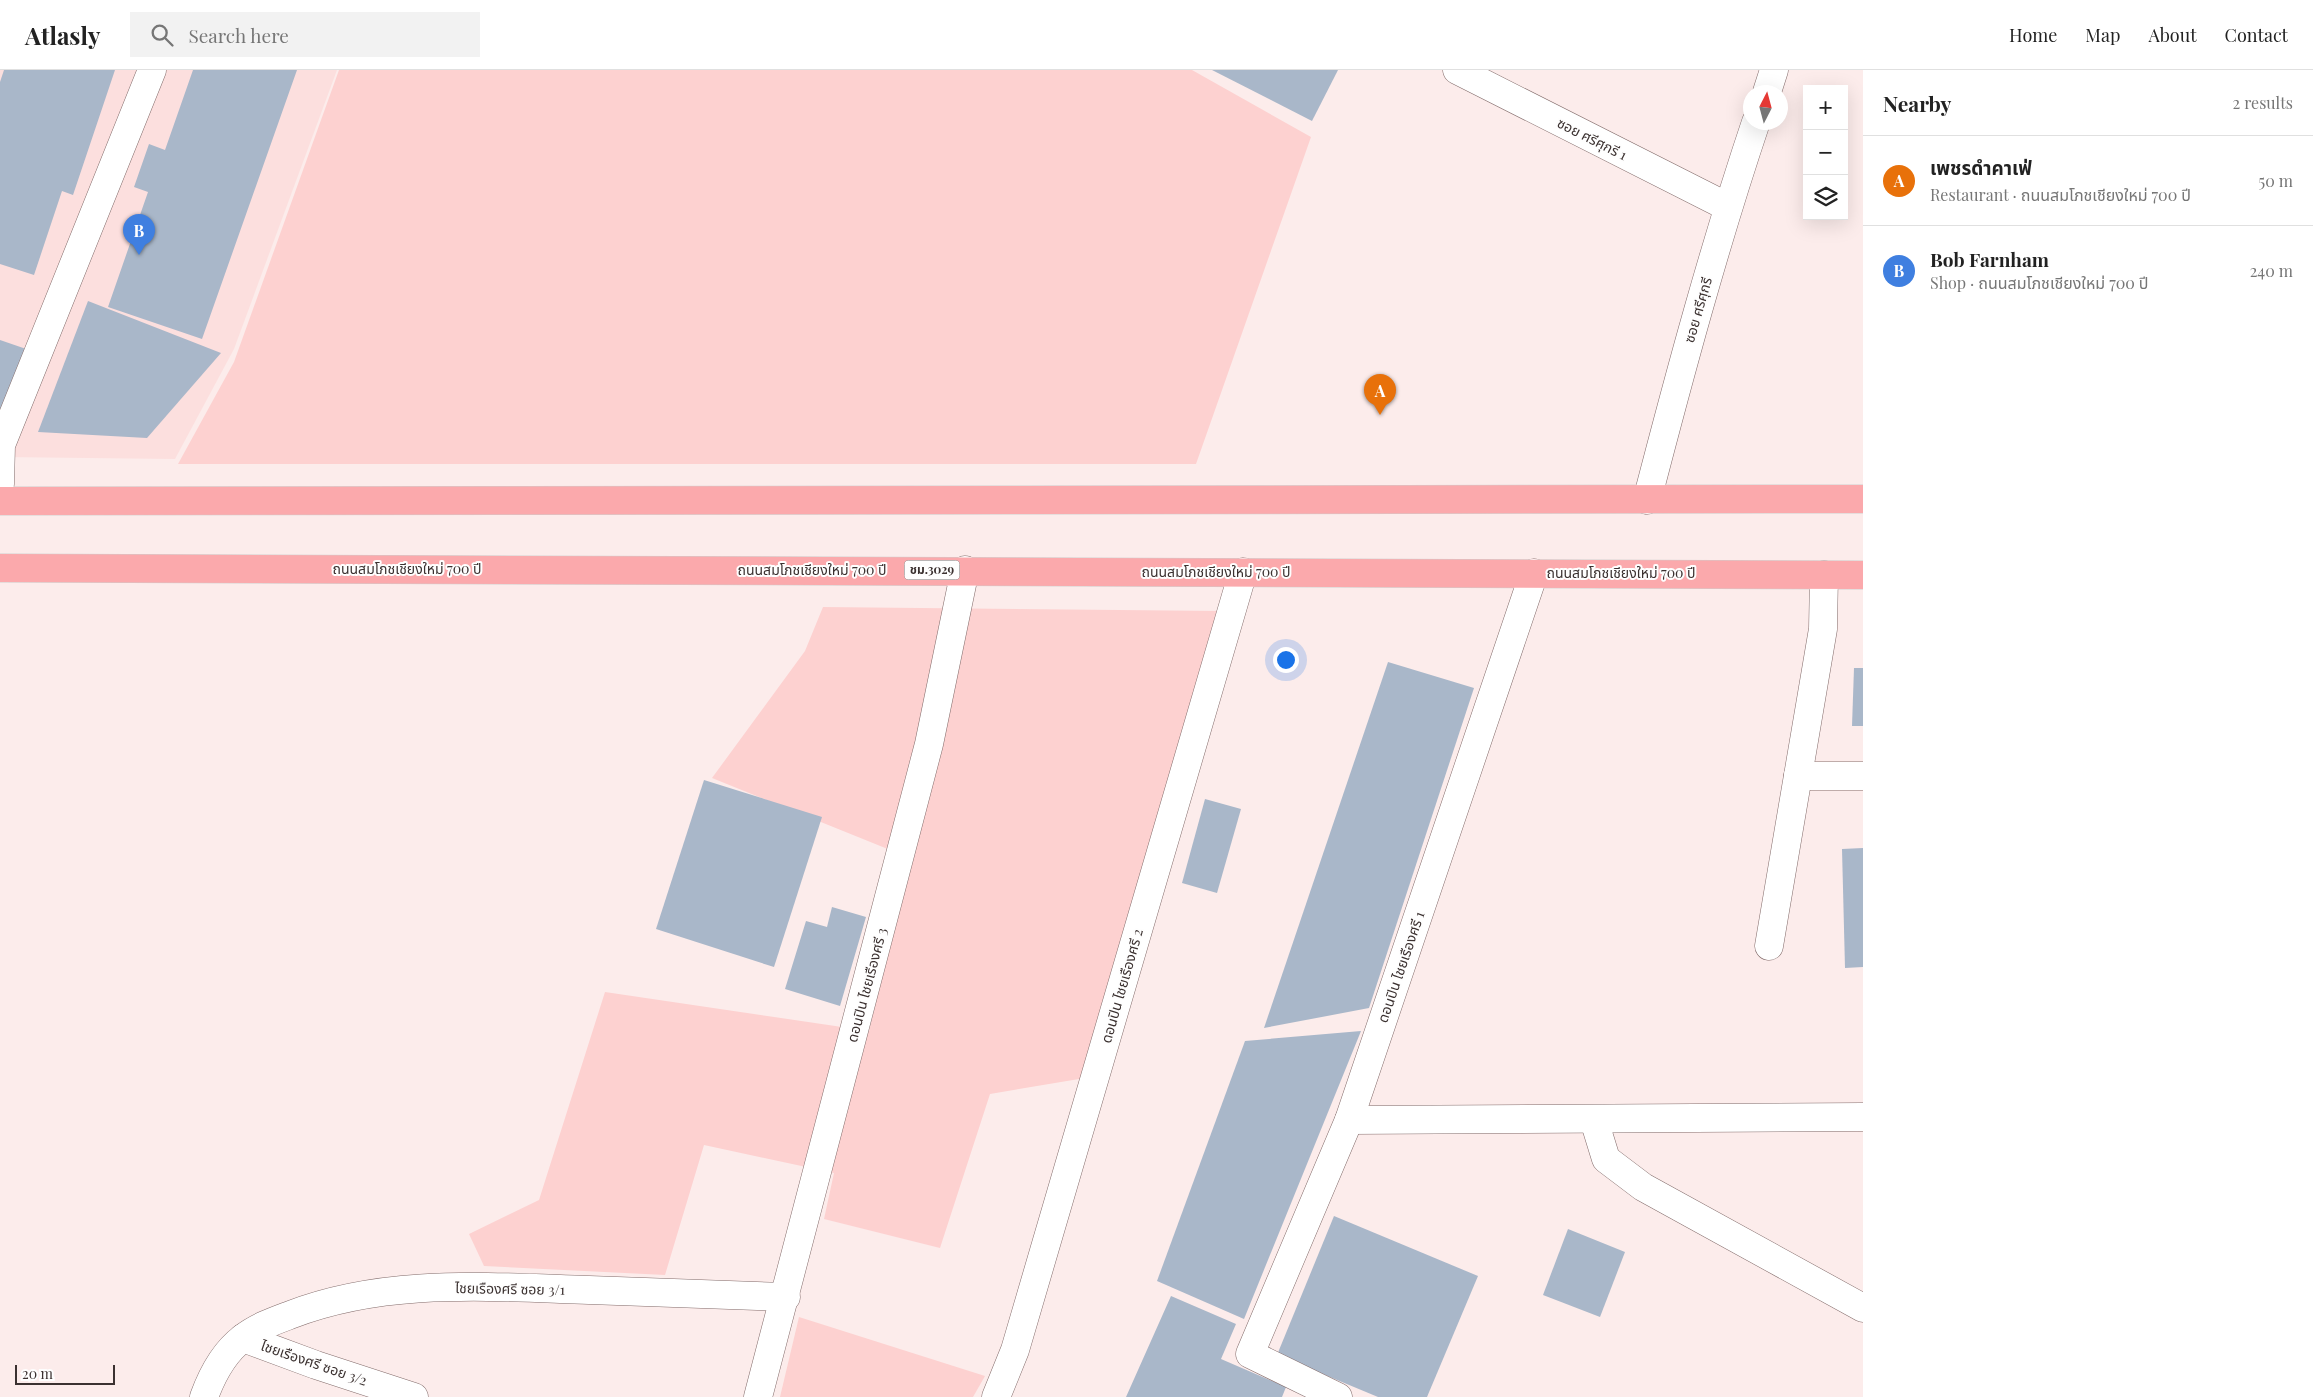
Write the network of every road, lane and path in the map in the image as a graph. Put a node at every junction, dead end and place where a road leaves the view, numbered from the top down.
1 (152, 70) edge
2 (1457, 70) edge
3 (1774, 70) edge
4 (1769, 85) edge
5 (1753, 130) edge
6 (1728, 207) junction
7 (0, 484) edge
8 (1863, 499) edge
9 (1647, 500) junction
10 (0, 501) edge
11 (0, 568) edge
12 (965, 570) junction
13 (1243, 572) junction
14 (1534, 573) junction
15 (1824, 575) junction
16 (1863, 575) edge
17 (1798, 776) junction
18 (1863, 776) edge
19 (1770, 946) dead end
20 (1863, 1117) edge
21 (1349, 1120) junction
22 (1594, 1120) junction
23 (786, 1297) junction
24 (1863, 1308) edge
25 (243, 1338) junction
26 (204, 1397) edge
27 (414, 1397) edge
28 (758, 1397) edge
29 (996, 1397) edge
30 (1338, 1397) edge

1 - 7 street
2 - 6 street, ซอย ศรีศุกรี 1
3 - 4 street
5 - 6 street, ซอย ศรีศุกรี
6 - 9 street, ซอย ศรีศุกรี
8 - 9 main road
9 - 10 main road
11 - 12 main road, ถนนสมโภชเชียงใหม่ 700 ปี / ชม.3029
12 - 13 main road, ถนนสมโภชเชียงใหม่ 700 ปี / ชม.3029
12 - 23 street, ดอนปิน ไชยเรืองศรี 3
13 - 14 main road, ถนนสมโภชเชียงใหม่ 700 ปี / ชม.3029
13 - 29 street, ดอนปิน ไชยเรืองศรี 2
14 - 15 main road, ถนนสมโภชเชียงใหม่ 700 ปี / ชม.3029
14 - 21 street, ดอนปิน ไชยเรืองศรี 1
15 - 16 main road, ถนนสมโภชเชียงใหม่ 700 ปี / ชม.3029
15 - 17 street
17 - 18 street
17 - 19 street
20 - 22 street
21 - 22 street
21 - 30 street, ดอนปิน ไชยเรืองศรี 1
22 - 24 street
23 - 25 street, ไชยเรืองศรี ซอย 3/1
23 - 28 street, ดอนปิน ไชยเรืองศรี 3
25 - 26 street, ไชยเรืองศรี ซอย 3/1
25 - 27 street, ไชยเรืองศรี ซอย 3/2

